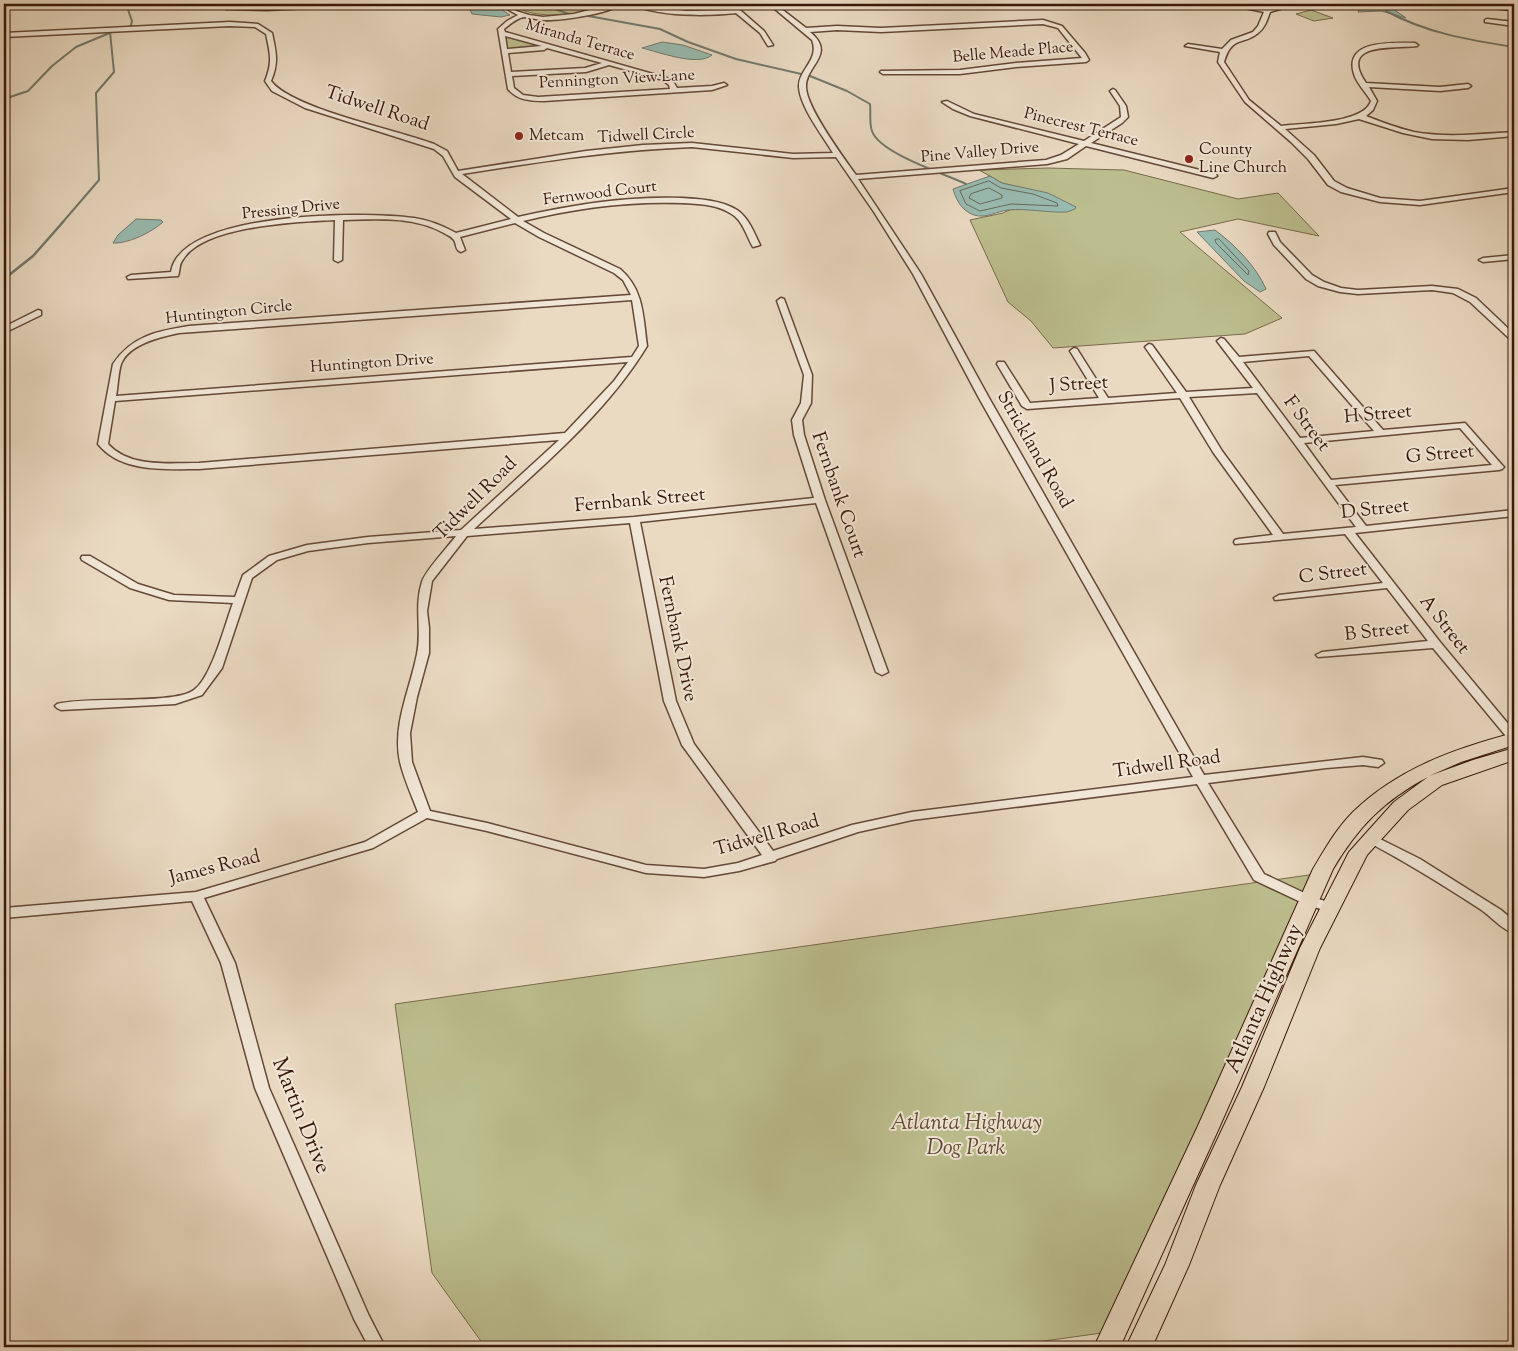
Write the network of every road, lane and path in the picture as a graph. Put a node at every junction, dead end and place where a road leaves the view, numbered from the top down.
1 (348, 4) edge
2 (501, 4) edge
3 (618, 4) edge
4 (636, 4) edge
5 (730, 4) edge
6 (772, 4) edge
7 (1148, 4) edge
8 (1160, 4) edge
9 (1228, 4) edge
10 (1294, 4) edge
11 (1467, 4) edge
12 (229, 5) edge
13 (1514, 8) edge
14 (736, 11) junction
15 (1267, 11) junction
16 (523, 15) junction
17 (220, 19) dead end
18 (1487, 21) dead end
19 (1514, 24) edge
20 (806, 30) junction
21 (502, 33) junction
22 (4, 35) edge
23 (770, 45) dead end
24 (1414, 45) dead end
25 (1188, 46) dead end
26 (551, 47) junction
27 (504, 51) junction
28 (1224, 51) junction
29 (609, 63) junction
30 (883, 72) dead end
31 (508, 74) junction
32 (724, 85) dead end
33 (1364, 85) junction
34 (1468, 86) dead end
35 (674, 91) junction
36 (1113, 91) dead end
37 (945, 102) dead end
38 (1358, 116) junction
39 (1279, 128) junction
40 (1514, 134) edge
41 (1088, 143) junction
42 (838, 155) junction
43 (456, 173) junction
44 (1213, 176) dead end
45 (854, 177) junction
46 (1514, 190) edge
47 (1380, 200) junction
48 (1375, 207) dead end
49 (339, 219) junction
50 (517, 220) junction
51 (1272, 234) dead end
52 (455, 236) junction
53 (756, 245) dead end
54 (462, 250) dead end
55 (1514, 257) edge
56 (338, 260) dead end
57 (1483, 260) dead end
58 (131, 277) dead end
59 (636, 297) junction
60 (781, 301) dead end
61 (38, 313) dead end
62 (4, 330) edge
63 (1514, 338) edge
64 (1221, 341) dead end
65 (1149, 347) dead end
66 (1074, 351) dead end
67 (635, 359) junction
68 (1237, 360) junction
69 (1001, 364) dead end
70 (1258, 390) junction
71 (1183, 395) junction
72 (111, 399) junction
73 (1105, 400) junction
74 (1462, 425) joint
75 (1380, 432) junction
76 (568, 436) junction
77 (1297, 440) junction
78 (1329, 483) junction
79 (820, 500) junction
80 (1514, 513) edge
81 (634, 520) junction
82 (1363, 529) junction
83 (1348, 531) junction
84 (463, 534) junction
85 (1280, 538) junction
86 (1239, 542) dead end
87 (86, 558) dead end
88 (1390, 585) junction
89 (1279, 598) dead end
90 (238, 600) junction
91 (1436, 644) junction
92 (1322, 655) dead end
93 (882, 672) dead end
94 (61, 706) dead end
95 (1514, 739) edge
96 (1514, 754) edge
97 (1378, 763) dead end
98 (1200, 779) junction
99 (425, 814) junction
100 (1372, 839) junction
101 (772, 858) junction
102 (196, 896) junction
103 (1320, 904) junction
104 (4, 913) edge
105 (1514, 928) edge
106 (377, 1347) edge
107 (1107, 1347) edge
108 (1139, 1347) edge

1 - 12 street
2 - 16 street
3 - 16 street
4 - 14 street
5 - 14 street
6 - 20 street, Strickland Road
7 - 8 street
9 - 15 street
10 - 15 street
11 - 13 street
12 - 17 street
14 - 23 street
15 - 28 street
16 - 21 street
18 - 19 street
20 - 30 street, Belle Meade Place
20 - 42 street, Strickland Road
21 - 26 street, Miranda Terrace
21 - 27 street, Pennington View Lane
22 - 43 street, Tidwell Road
24 - 33 street
25 - 28 street
26 - 27 street
26 - 29 street, Miranda Terrace
27 - 31 street, Pennington View Lane
28 - 39 street
29 - 31 street
29 - 35 street, Miranda Terrace
31 - 35 street, Pennington View Lane
32 - 35 street, Pennington View Lane
33 - 34 street
33 - 38 street
36 - 41 street, Pine Valley Drive
37 - 41 street, Pinecrest Terrace
38 - 39 street
38 - 40 street
39 - 47 street
41 - 44 street, Pinecrest Terrace
41 - 45 street, Pine Valley Drive
42 - 43 street, Tidwell Circle
42 - 45 street, Strickland Road
43 - 50 street, Tidwell Road
45 - 98 street, Strickland Road
46 - 47 street
47 - 48 street
49 - 52 street, Pressing Drive
49 - 56 street
49 - 58 street, Pressing Drive
50 - 52 street, Fernwood Court
50 - 53 street, Fernwood Court
50 - 59 street, Tidwell Road
51 - 63 street
52 - 54 street
55 - 57 street
59 - 67 street, Tidwell Road
59 - 72 street, Huntington Circle
60 - 79 street, Fernbank Court
61 - 62 street
64 - 68 street, F Street
65 - 71 street
66 - 73 street
67 - 72 street, Huntington Drive
67 - 76 street, Tidwell Road
68 - 70 street, F Street
68 - 75 street
69 - 73 street, J Street
70 - 71 street, J Street
70 - 77 street, F Street
71 - 73 street, J Street
71 - 85 street
72 - 76 street, Huntington Circle
74 - 75 street, H Street
74 - 78 street, G Street
75 - 77 street, H Street
76 - 84 street, Tidwell Road
77 - 78 street, F Street
78 - 82 street, F Street
79 - 81 street, Fernbank Street
79 - 93 street, Fernbank Court
80 - 82 street, D Street
81 - 84 street, Fernbank Street
81 - 101 street, Fernbank Drive
82 - 83 street, D Street
83 - 85 street, D Street
83 - 88 street, A Street
84 - 90 street, Fernbank Street
84 - 99 street, Tidwell Road
85 - 86 street, D Street
87 - 90 street
88 - 89 street, C Street
88 - 91 street, A Street
90 - 94 street, Fernbank Street
91 - 92 street, B Street
91 - 95 street, A Street
95 - 103 main road, Atlanta Highway
96 - 100 main road, Atlanta Highway
97 - 98 street, Tidwell Road
98 - 101 street, Tidwell Road
98 - 103 street, Strickland Road
99 - 101 street, Tidwell Road
99 - 102 street, James Road
100 - 103 main road, Atlanta Highway
100 - 105 street
102 - 104 street, James Road
102 - 106 street, Martin Drive
103 - 107 main road, Atlanta Highway
103 - 108 main road, Atlanta Highway

